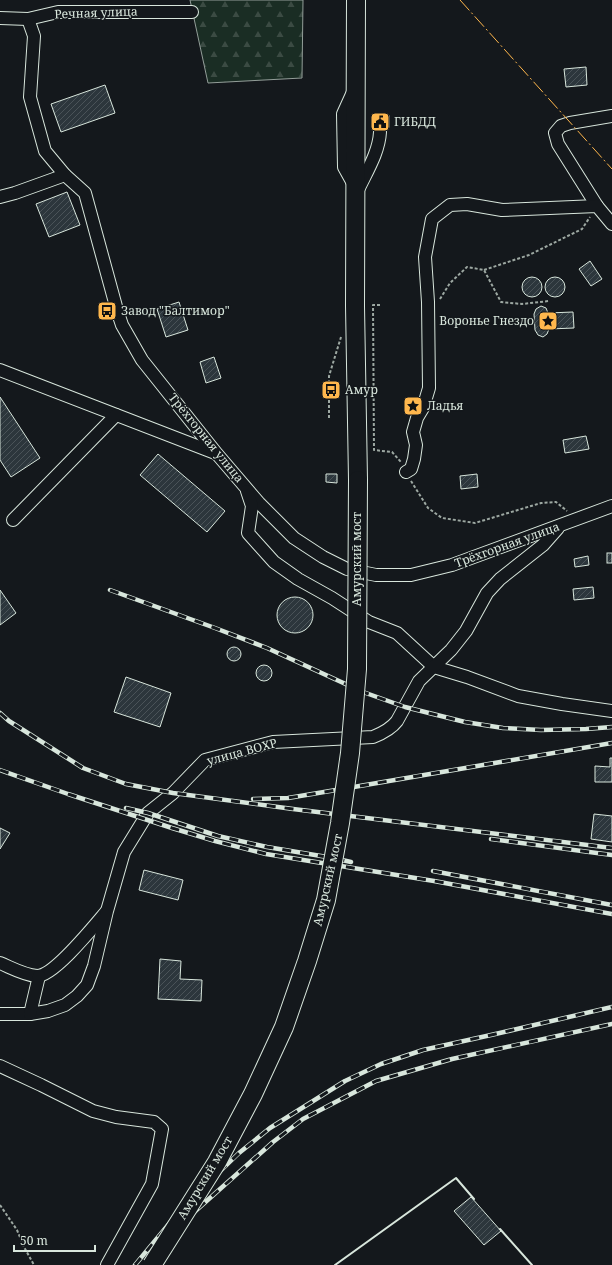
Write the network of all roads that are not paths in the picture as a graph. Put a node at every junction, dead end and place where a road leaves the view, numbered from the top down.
1 (356, 0) edge
2 (192, 12) dead end
3 (0, 18) edge
4 (28, 19) junction
5 (612, 116) edge
6 (380, 132) dead end
7 (65, 175) junction
8 (356, 191) junction
9 (0, 197) edge
10 (597, 206) junction
11 (612, 224) edge
12 (0, 370) edge
13 (116, 415) junction
14 (217, 454) junction
15 (406, 472) road end
16 (246, 487) junction
17 (612, 506) edge
18 (13, 520) dead end
19 (566, 523) junction
20 (434, 667) junction
21 (612, 711) edge
22 (107, 911) junction
23 (0, 962) edge
24 (39, 976) junction
25 (0, 1014) edge
26 (30, 1014) junction
27 (0, 1066) edge
28 (107, 1265) edge
29 (152, 1265) edge

1 - 8 highway, Амурский мост
2 - 4 street, Речная улица
3 - 4 street, Речная улица
4 - 7 street, Трёхгорная улица
5 - 10 street
6 - 8 street
7 - 9 street
7 - 14 street, Трёхгорная улица
8 - 29 highway, Амурский мост, bridge
10 - 11 street
10 - 15 street
12 - 13 street
13 - 14 street
13 - 18 street
14 - 16 street, Трёхгорная улица
16 - 19 street, Трёхгорная улица
16 - 20 street
17 - 19 street, Трёхгорная улица
19 - 20 street, улица ВОХР
20 - 21 street
20 - 22 street, улица ВОХР
22 - 24 street
22 - 26 street, улица ВОХР
23 - 24 street
24 - 26 street
25 - 26 street, улица ВОХР
27 - 28 street

